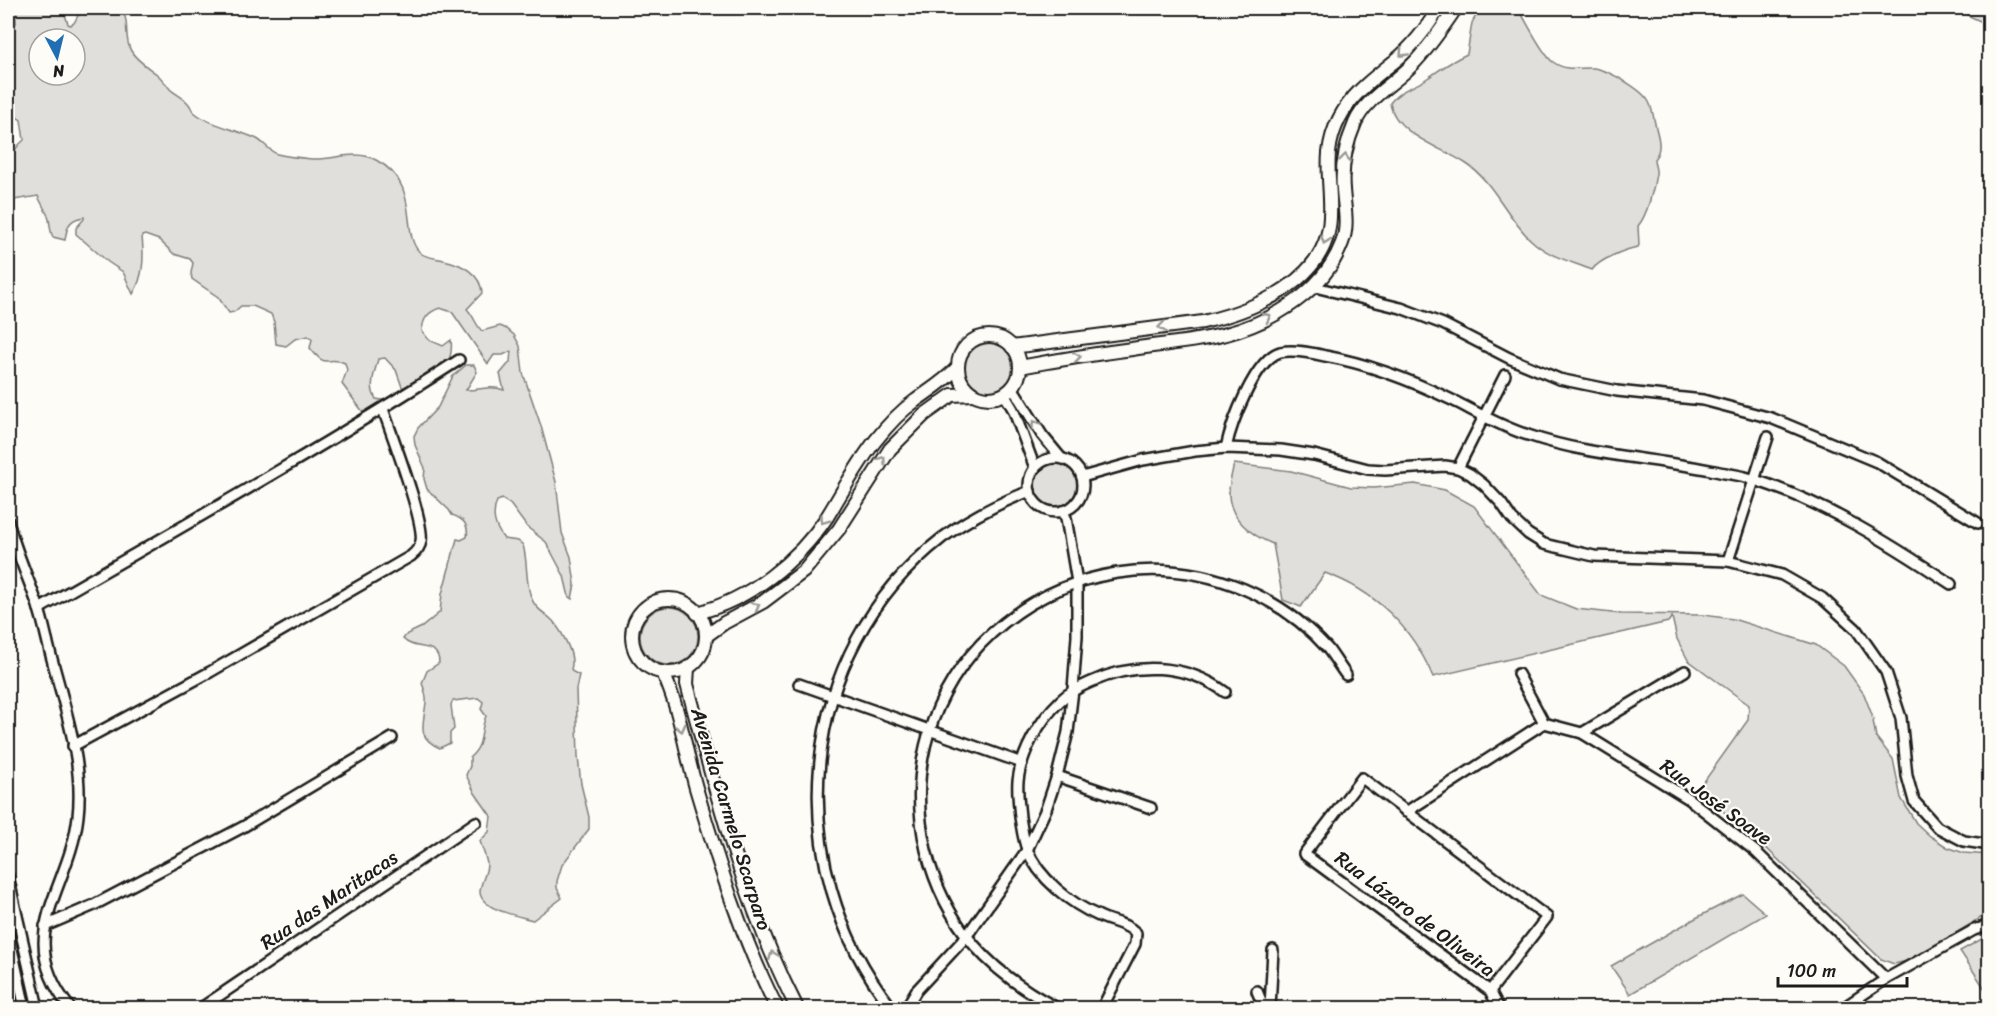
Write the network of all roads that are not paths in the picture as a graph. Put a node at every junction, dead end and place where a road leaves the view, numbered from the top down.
1 (1439, 8) edge
2 (1456, 8) edge
3 (1315, 287) junction
4 (1012, 347) junction
5 (459, 360) dead end
6 (958, 367) junction
7 (1020, 367) junction
8 (1504, 375) dead end
9 (1008, 390) junction
10 (973, 394) junction
11 (383, 409) junction
12 (1483, 416) junction
13 (1768, 437) dead end
14 (1226, 448) junction
15 (1061, 458) junction
16 (1035, 468) junction
17 (1458, 468) junction
18 (1082, 477) junction
19 (1754, 479) junction
20 (1030, 491) junction
21 (1064, 511) junction
22 (8, 521) edge
23 (1978, 524) dead end
24 (1728, 561) junction
25 (1077, 582) junction
26 (1951, 584) dead end
27 (39, 609) junction
28 (698, 613) junction
29 (706, 636) junction
30 (688, 668) junction
31 (1685, 671) dead end
32 (663, 673) junction
33 (1518, 674) dead end
34 (1346, 675) dead end
35 (800, 684) dead end
36 (1073, 690) junction
37 (1225, 692) dead end
38 (834, 696) junction
39 (1544, 723) junction
40 (929, 730) junction
41 (1582, 733) junction
42 (392, 738) dead end
43 (73, 746) junction
44 (1022, 763) junction
45 (1057, 776) junction
46 (1151, 808) dead end
47 (1406, 812) junction
48 (476, 822) dead end
49 (1989, 845) edge
50 (1027, 850) junction
51 (8, 876) edge
52 (1989, 925) edge
53 (45, 926) junction
54 (8, 931) edge
55 (966, 937) junction
56 (1273, 950) dead end
57 (30, 978) junction
58 (1886, 979) junction
59 (19, 980) junction
60 (1257, 991) dead end
61 (1490, 991) junction
62 (25, 1008) edge
63 (38, 1008) edge
64 (70, 1008) edge
65 (201, 1008) edge
66 (777, 1008) edge
67 (796, 1008) edge
68 (892, 1008) edge
69 (906, 1008) edge
70 (1057, 1008) edge
71 (1102, 1008) edge
72 (1264, 1008) edge
73 (1270, 1008) edge
74 (1499, 1008) edge
75 (1843, 1008) edge

1 -> 4 main road
3 -> 2 main road
7 -> 3 main road
3 - 23 street
4 - 6 main road
4 - 7 main road
5 - 11 street
6 - 10 main road
6 -> 28 main road
7 - 9 main road
8 - 12 street
9 - 10 main road
15 -> 9 street
9 - 16 street
29 -> 10 main road
11 - 27 street
11 - 43 street
12 - 14 street
12 - 17 street
12 - 19 street
13 - 19 street
14 - 17 street
14 - 18 street
15 - 16 street
15 - 18 street
16 - 20 street
17 - 24 street
18 - 21 street
19 - 24 street
19 - 26 street
20 - 21 street
20 - 38 street
21 - 25 street
22 - 27 street
24 - 49 street
25 - 34 street
25 - 36 street
25 - 40 street
27 - 43 street
28 - 29 main road
28 - 32 main road
29 - 30 main road
30 - 32 main road
67 -> 30 main road, Avenida Carmelo Scarparo
31 - 41 street
32 -> 66 main road, Avenida Carmelo Scarparo
33 - 39 street
35 - 38 street
36 - 37 street
36 - 44 street
36 - 45 street
38 - 40 street
38 - 68 street
39 - 41 street, Rua José Soave
39 - 47 street
40 - 44 street
40 - 55 street
41 - 58 street, Rua José Soave
42 - 53 street
43 - 53 street
44 - 50 street
45 - 46 street
45 - 50 street
47 - 61 street
47 - 61 street, Rua Lázaro de Oliveira
48 - 65 street, Rua das Maritacas
50 - 55 street
50 - 71 street
51 - 57 street
52 - 58 street
53 - 64 street
54 - 59 street
55 - 69 street
55 - 70 street
56 - 73 street
57 - 59 street
57 - 63 street
58 - 75 street
59 - 62 street
60 - 72 street
61 - 74 street, Rua Lázaro de Oliveira

